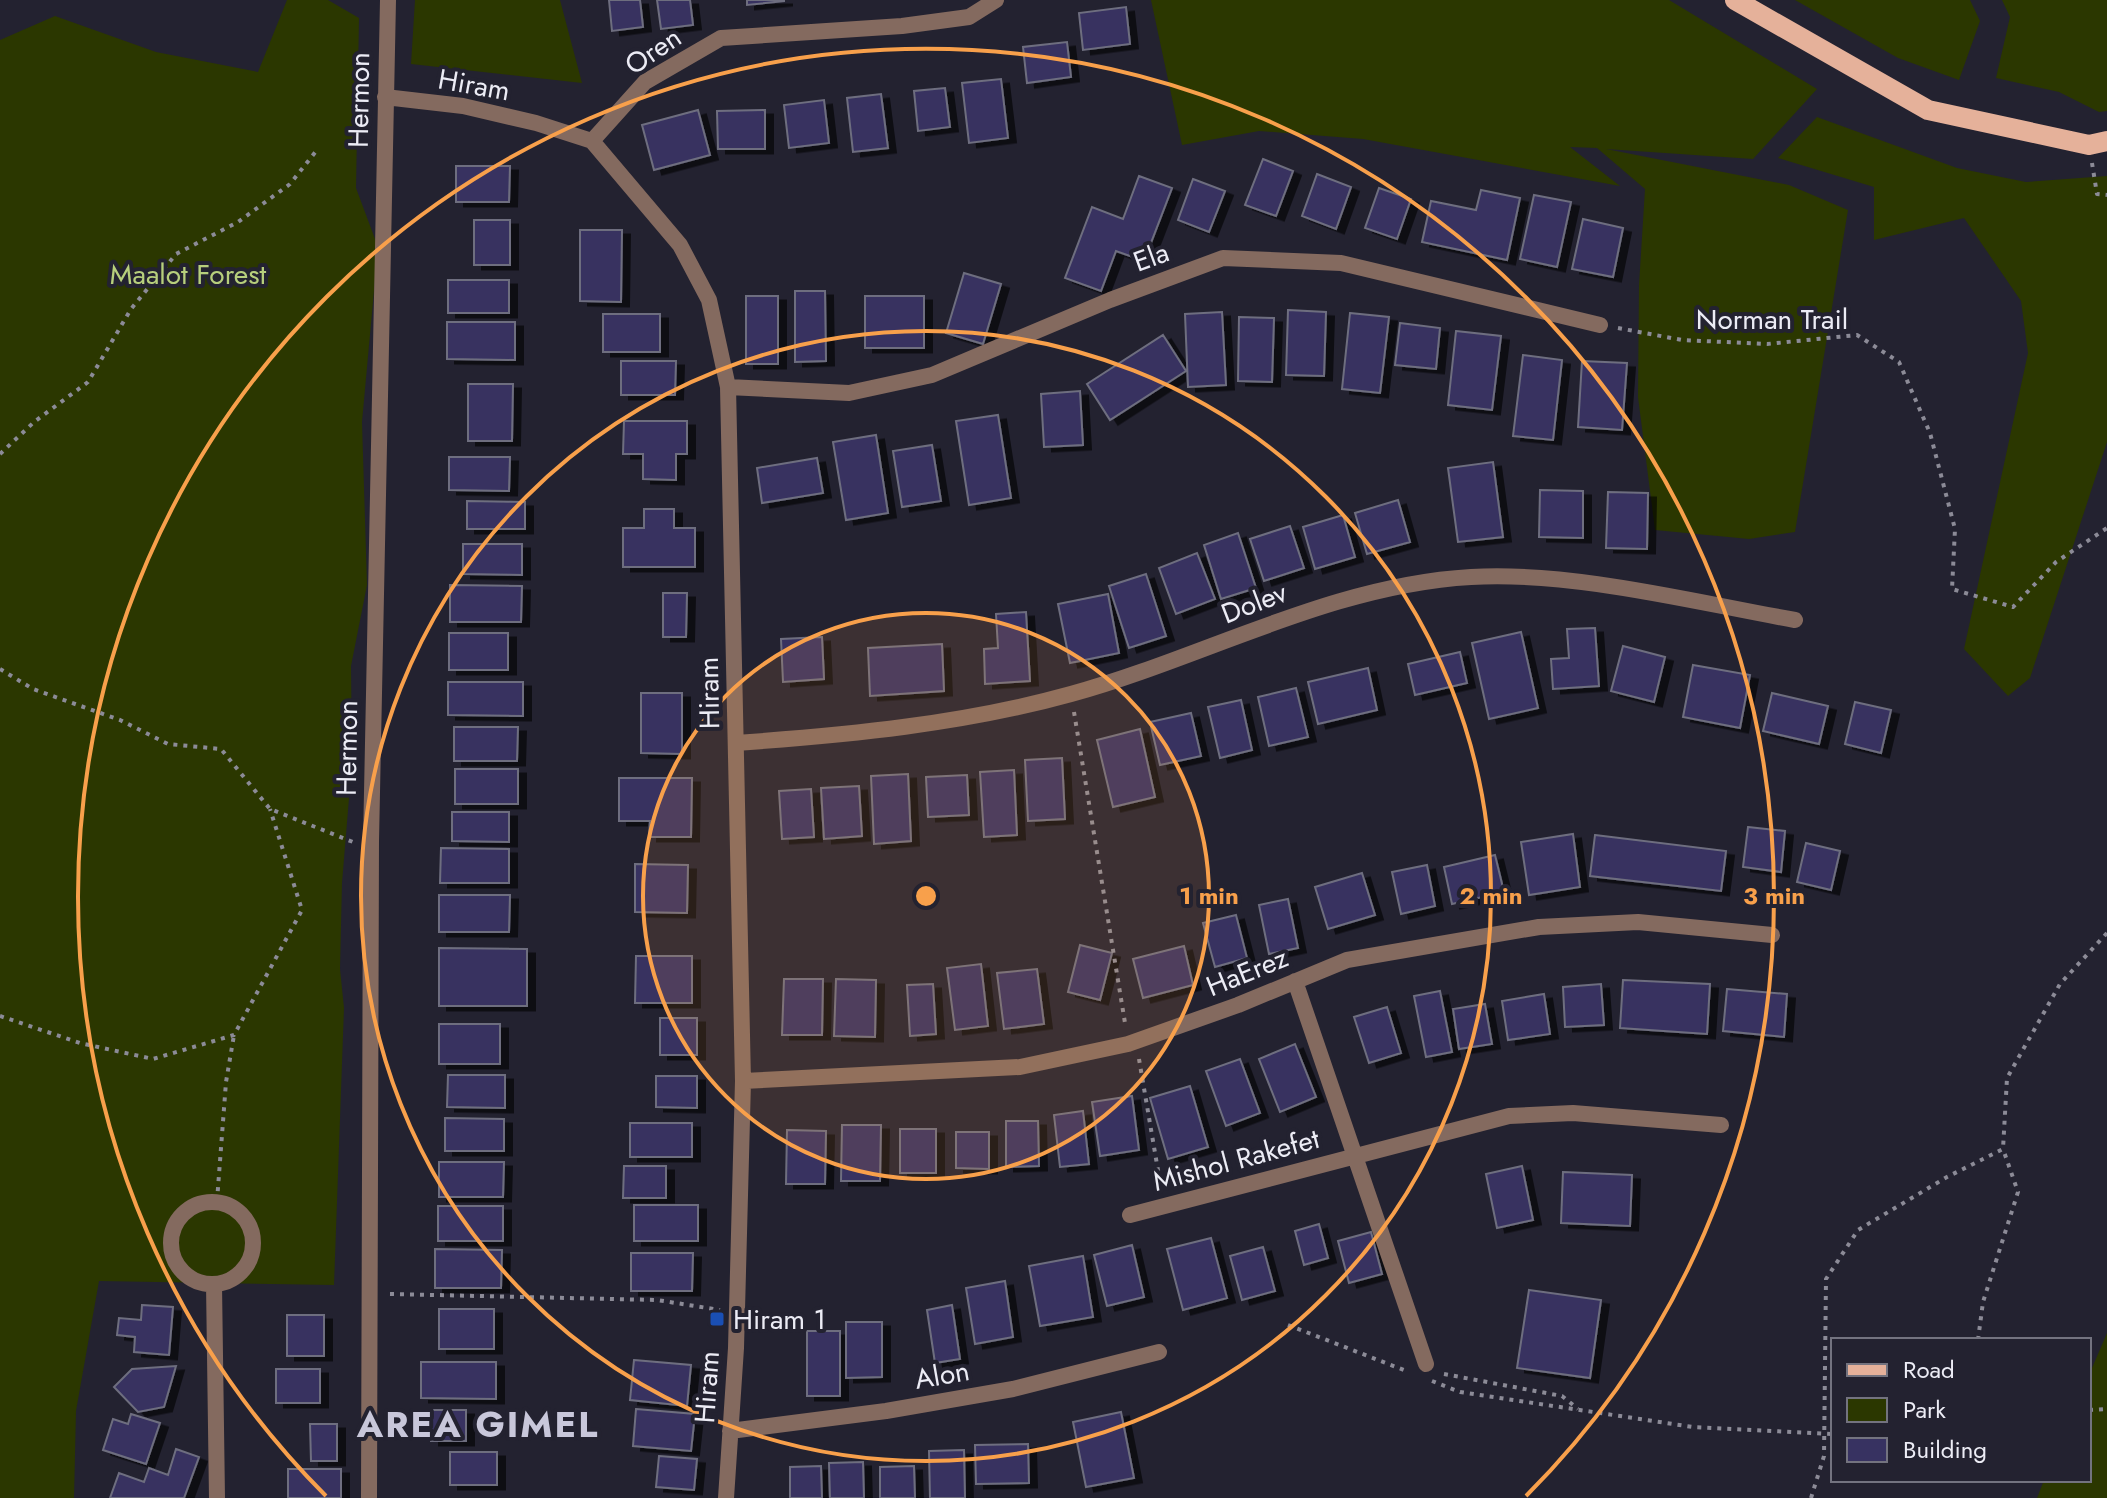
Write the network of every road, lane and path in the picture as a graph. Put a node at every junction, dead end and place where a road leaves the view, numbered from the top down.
1 (388, 0) edge
2 (996, 0) edge
3 (1735, 0) edge
4 (385, 97) junction
5 (592, 141) junction
6 (2098, 143) edge
7 (317, 150) dead end
8 (2107, 195) edge
9 (1600, 325) joint
10 (728, 387) junction
11 (0, 454) edge
12 (2107, 528) edge
13 (1795, 620) dead end
14 (0, 669) edge
15 (1071, 694) junction
16 (736, 743) junction
17 (270, 809) junction
18 (371, 842) junction
19 (2107, 933) edge
20 (1772, 935) dead end
21 (1295, 981) junction
22 (0, 1016) edge
23 (234, 1035) junction
24 (1132, 1043) junction
25 (743, 1081) junction
26 (1721, 1125) dead end
27 (2003, 1149) junction
28 (1355, 1156) junction
29 (217, 1201) junction
30 (1164, 1206) junction
31 (1130, 1215) dead end
32 (214, 1284) junction
33 (368, 1294) junction
34 (737, 1313) junction
35 (1288, 1325) dead end
36 (1978, 1338) edge
37 (1159, 1352) dead end
38 (1422, 1370) junction
39 (1432, 1381) dead end
40 (1579, 1410) junction
41 (730, 1431) junction
42 (1825, 1433) junction
43 (1831, 1434) edge
44 (217, 1498) edge
45 (369, 1498) edge
46 (726, 1498) edge
47 (1811, 1498) edge

1 - 4 street, Hermon
2 - 5 street, Oren
3 - 6 main road
4 - 5 street, Hiram
4 - 18 street, Hermon
5 - 10 street, Hiram
6 - 8 path
7 - 11 path
9 - 10 street, Ela
9 - 12 path, Norman Trail
10 - 16 street, Hiram
13 - 15 street, Dolev
14 - 17 path
15 - 16 street, Dolev
15 - 24 path
16 - 25 street, Hiram
17 - 18 path
17 - 23 path
18 - 33 street, Hermon
19 - 27 path
20 - 21 street, HaErez
21 - 24 street, HaErez
21 - 28 street, Mishol Rakefet
22 - 23 path
23 - 29 path
24 - 25 street, HaErez
24 - 30 path
25 - 34 street, Hiram
26 - 28 street, Mishol Rakefet
27 - 36 path
27 - 42 path
28 - 30 street, Mishol Rakefet
28 - 38 street, Mishol Rakefet
29 - 32 street
29 - 32 street
30 - 31 street, Mishol Rakefet
32 - 44 street
33 - 34 path
33 - 45 street, Hermon
34 - 41 street, Hiram
35 - 38 path
37 - 41 street, Alon
38 - 40 path
39 - 40 path
40 - 42 path
41 - 46 street, Hiram
42 - 43 path
42 - 47 path

